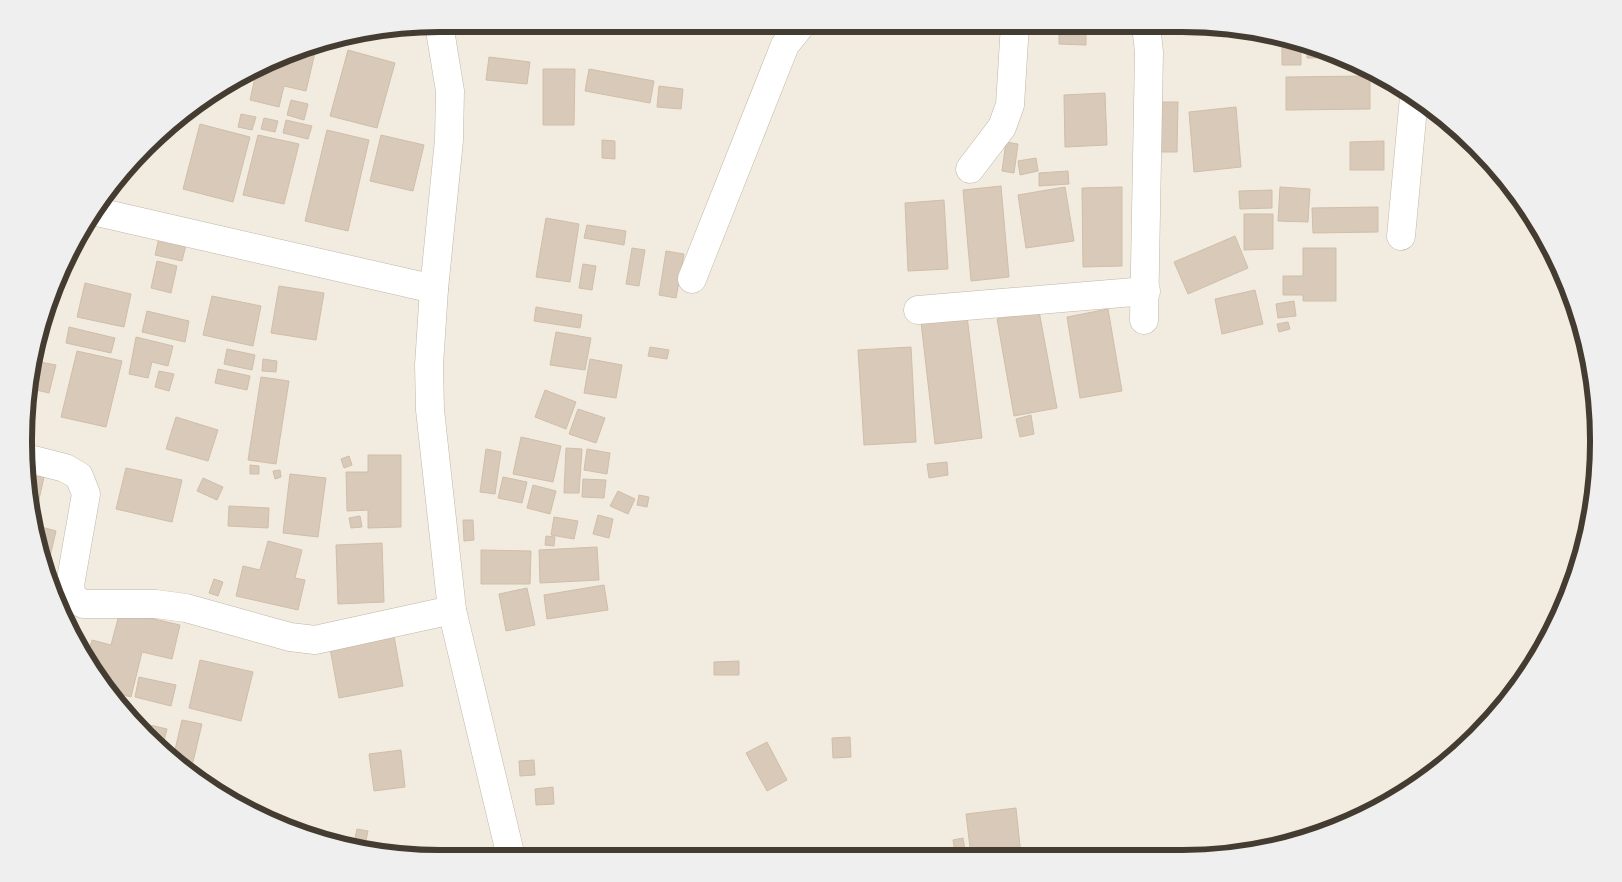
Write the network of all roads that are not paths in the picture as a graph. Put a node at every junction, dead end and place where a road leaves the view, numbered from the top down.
1 (440, 32) edge
2 (796, 32) edge
3 (1015, 32) edge
4 (1147, 32) edge
5 (1413, 105) edge
6 (970, 169) dead end
7 (102, 213) edge
8 (1401, 236) dead end
9 (692, 279) dead end
10 (434, 290) junction
11 (1146, 291) junction
12 (918, 310) dead end
13 (1144, 320) dead end
14 (33, 460) edge
15 (452, 610) junction
16 (509, 850) edge

1 - 10 street
2 - 9 street
3 - 6 street
4 - 11 street
5 - 8 street
7 - 10 street
10 - 15 street
11 - 12 street
11 - 13 street
14 - 15 street
15 - 16 street

